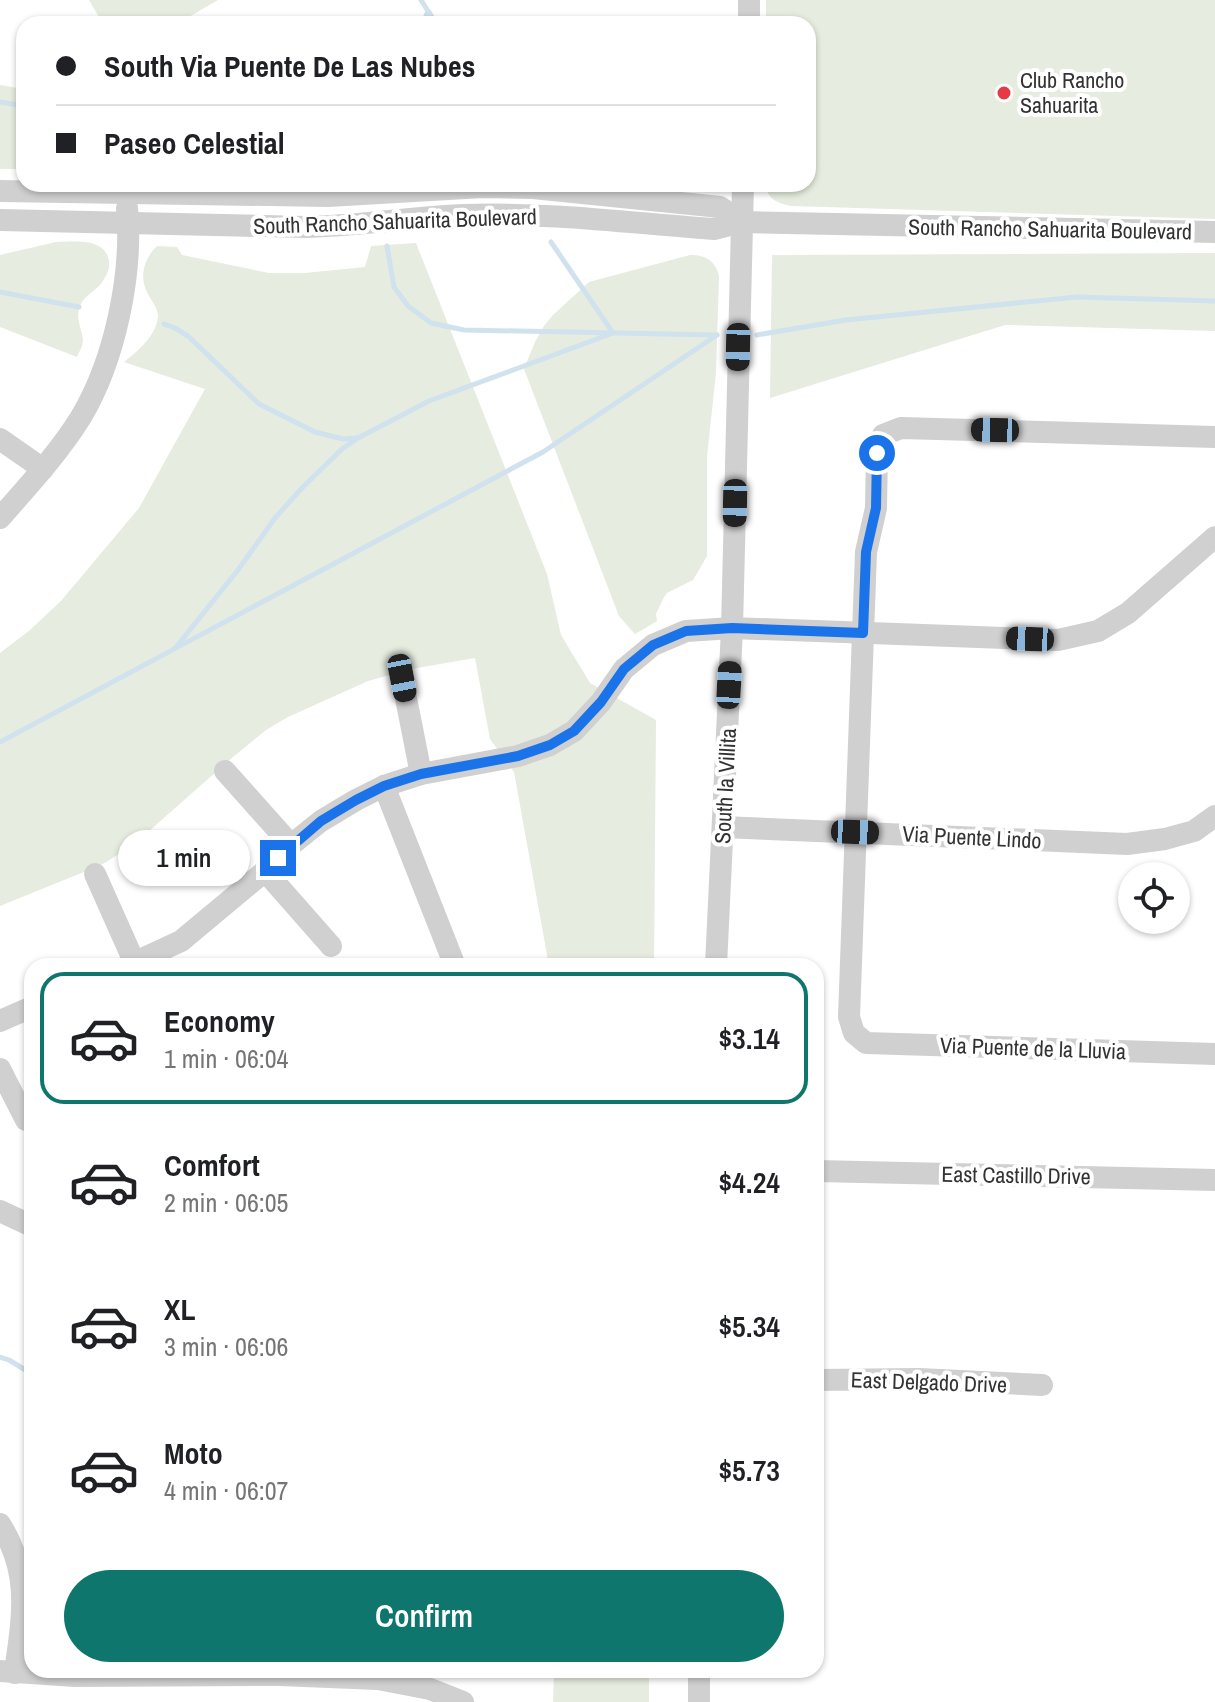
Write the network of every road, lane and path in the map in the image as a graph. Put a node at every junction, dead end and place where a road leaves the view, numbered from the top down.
1 (125, 192) joint
2 (392, 192) edge
3 (572, 192) edge
4 (743, 192) edge
5 (0, 220) edge
6 (128, 222) junction
7 (741, 222) junction
8 (1215, 232) edge
9 (1215, 437) edge
10 (0, 439) edge
11 (43, 469) junction
12 (0, 518) edge
13 (1215, 537) edge
14 (732, 628) junction
15 (863, 633) junction
16 (402, 678) dead end
17 (225, 771) dead end
18 (421, 774) junction
19 (384, 786) junction
20 (1215, 816) edge
21 (723, 827) junction
22 (855, 832) junction
23 (291, 845) junction
24 (265, 871) junction
25 (95, 874) dead end
26 (331, 946) dead end
27 (130, 958) edge
28 (147, 958) edge
29 (452, 958) edge
30 (716, 958) edge
31 (24, 1010) edge
32 (0, 1021) edge
33 (1215, 1054) edge
34 (0, 1069) edge
35 (24, 1116) edge
36 (824, 1171) edge
37 (1215, 1180) edge
38 (0, 1211) edge
39 (24, 1222) edge
40 (824, 1380) edge
41 (1042, 1385) dead end
42 (0, 1524) edge
43 (8, 1672) edge
44 (362, 1678) edge
45 (699, 1678) edge
46 (463, 1702) edge
47 (699, 1702) edge

1 - 2 street, South Rancho Sahuarita Boulevard
1 - 6 street
3 - 7 street, South Rancho Sahuarita Boulevard
4 - 7 street, South la Villita
5 - 6 street, South Rancho Sahuarita Boulevard
6 - 7 street, South Rancho Sahuarita Boulevard
6 - 11 street
7 - 8 street, South Rancho Sahuarita Boulevard
7 - 14 street, South la Villita
9 - 15 street
10 - 11 street
11 - 12 street
13 - 15 street
14 - 15 street
14 - 18 street
14 - 21 street, South la Villita
15 - 22 street
16 - 18 street
17 - 23 street
18 - 19 street
19 - 23 street
19 - 29 street
20 - 22 street, Via Puente Lindo
21 - 22 street, Via Puente Lindo
21 - 30 street, South la Villita
22 - 33 street, Via Puente de la Lluvia
23 - 24 street
24 - 26 street
24 - 28 street
25 - 27 street
31 - 32 street
34 - 35 street
36 - 37 street, East Castillo Drive
38 - 39 street
40 - 41 street, East Delgado Drive
42 - 43 street
44 - 46 street
45 - 47 street

